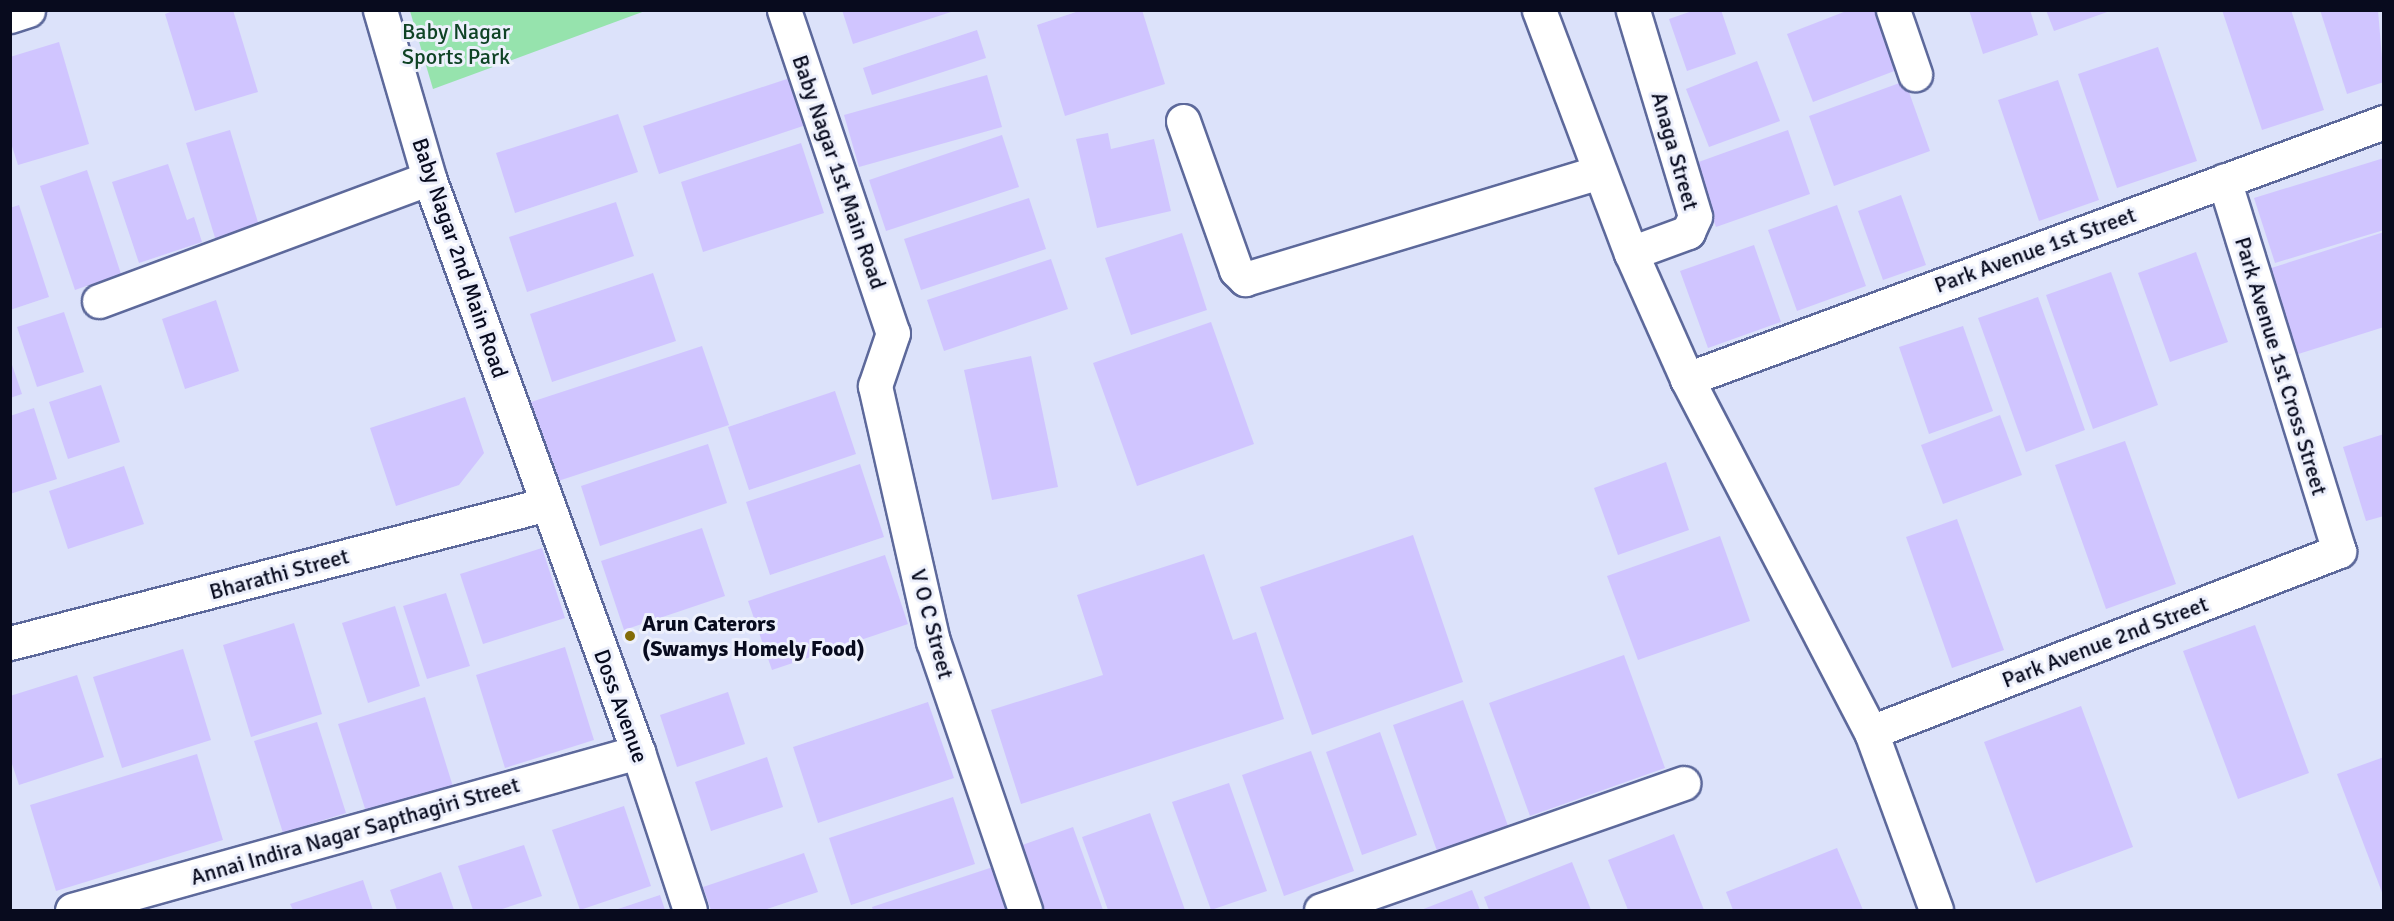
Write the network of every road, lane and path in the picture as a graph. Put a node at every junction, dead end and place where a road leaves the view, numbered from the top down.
1 (28, 10) edge
2 (380, 10) edge
3 (784, 10) edge
4 (1539, 10) edge
5 (1634, 10) edge
6 (1893, 10) edge
7 (10, 16) edge
8 (1915, 74) dead end
9 (1183, 121) dead end
10 (2384, 122) edge
11 (1597, 173) junction
12 (429, 178) junction
13 (2223, 180) junction
14 (1630, 253) junction
15 (99, 301) dead end
16 (893, 333) joint
17 (1687, 379) junction
18 (547, 504) junction
19 (2339, 551) joint
20 (10, 643) edge
21 (1871, 732) junction
22 (638, 752) junction
23 (1683, 783) dead end
24 (72, 910) edge
25 (690, 910) edge
26 (1025, 910) edge
27 (1321, 910) edge
28 (1936, 910) edge

1 - 7 street
2 - 12 street, Baby Nagar 2nd Main Road
3 - 16 street, Baby Nagar 1st Main Road
4 - 11 street
5 - 14 street, Anaga Street
6 - 8 street
9 - 11 street
10 - 13 street, Park Avenue 1st Street
11 - 14 street
12 - 15 street
12 - 18 street, Baby Nagar 2nd Main Road
13 - 17 street, Park Avenue 1st Street
13 - 19 street, Park Avenue 1st Cross Street
14 - 17 street
16 - 26 street, V O C Street
17 - 21 street
18 - 20 street, Bharathi Street
18 - 22 street, Doss Avenue
19 - 21 street, Park Avenue 2nd Street
21 - 28 street
22 - 24 street, Annai Indira Nagar Sapthagiri Street
22 - 25 street, Doss Avenue
23 - 27 street

